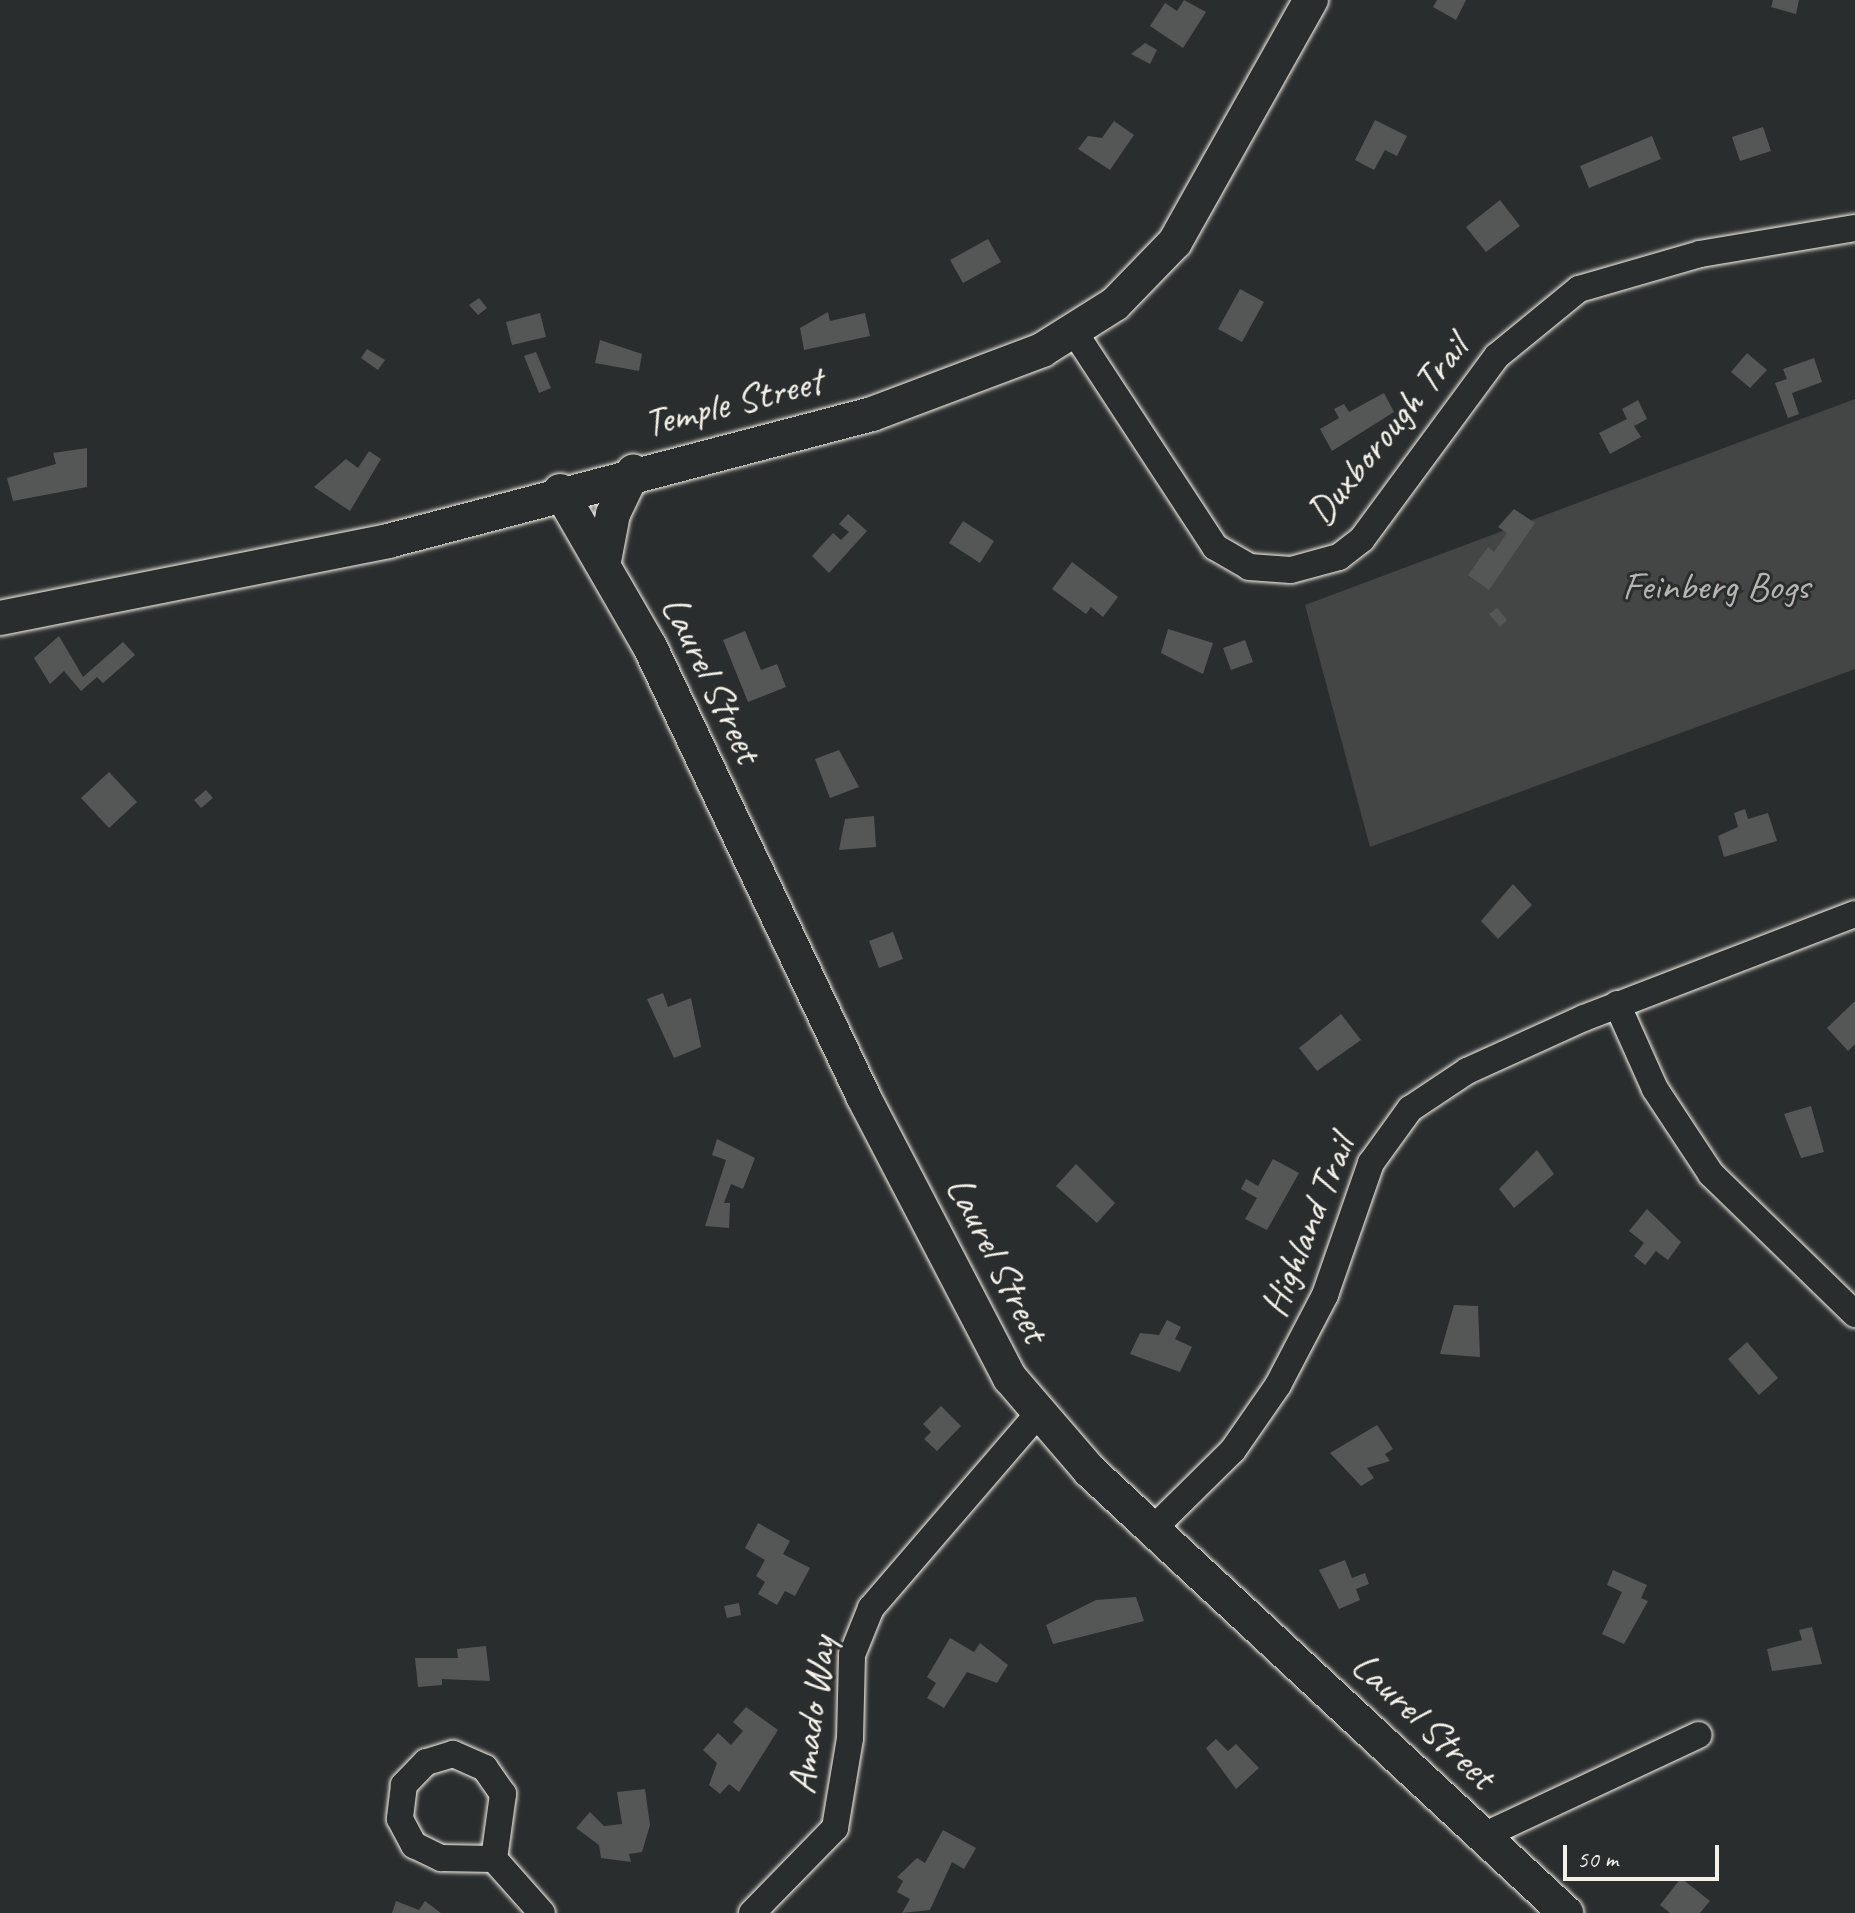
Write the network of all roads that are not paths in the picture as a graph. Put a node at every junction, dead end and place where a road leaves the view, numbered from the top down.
1 (1311, 0) edge
2 (1855, 228) edge
3 (1075, 333) junction
4 (633, 472) junction
5 (560, 491) junction
6 (604, 561) junction
7 (0, 618) edge
8 (1855, 914) edge
9 (1617, 1004) junction
10 (1855, 1314) edge
11 (1038, 1414) junction
12 (1153, 1529) junction
13 (1699, 1735) dead end
14 (1483, 1836) junction
15 (494, 1859) junction
16 (542, 1913) edge
17 (752, 1913) edge
18 (1566, 1913) edge

1 - 3 main road, Temple Street
2 - 3 street, Duxborough Trail
3 - 4 main road, Temple Street
4 - 5 main road, Temple Street
4 - 6 main road
5 - 6 main road, Laurel Street
5 - 7 main road, Temple Street
6 - 11 main road, Laurel Street
8 - 9 street, Highland Trail
9 - 10 street
9 - 12 street, Highland Trail
11 - 12 main road, Laurel Street
11 - 17 street, Amado Way
12 - 14 main road, Laurel Street
13 - 14 street
14 - 18 main road, Laurel Street
15 - 15 street
15 - 16 street

